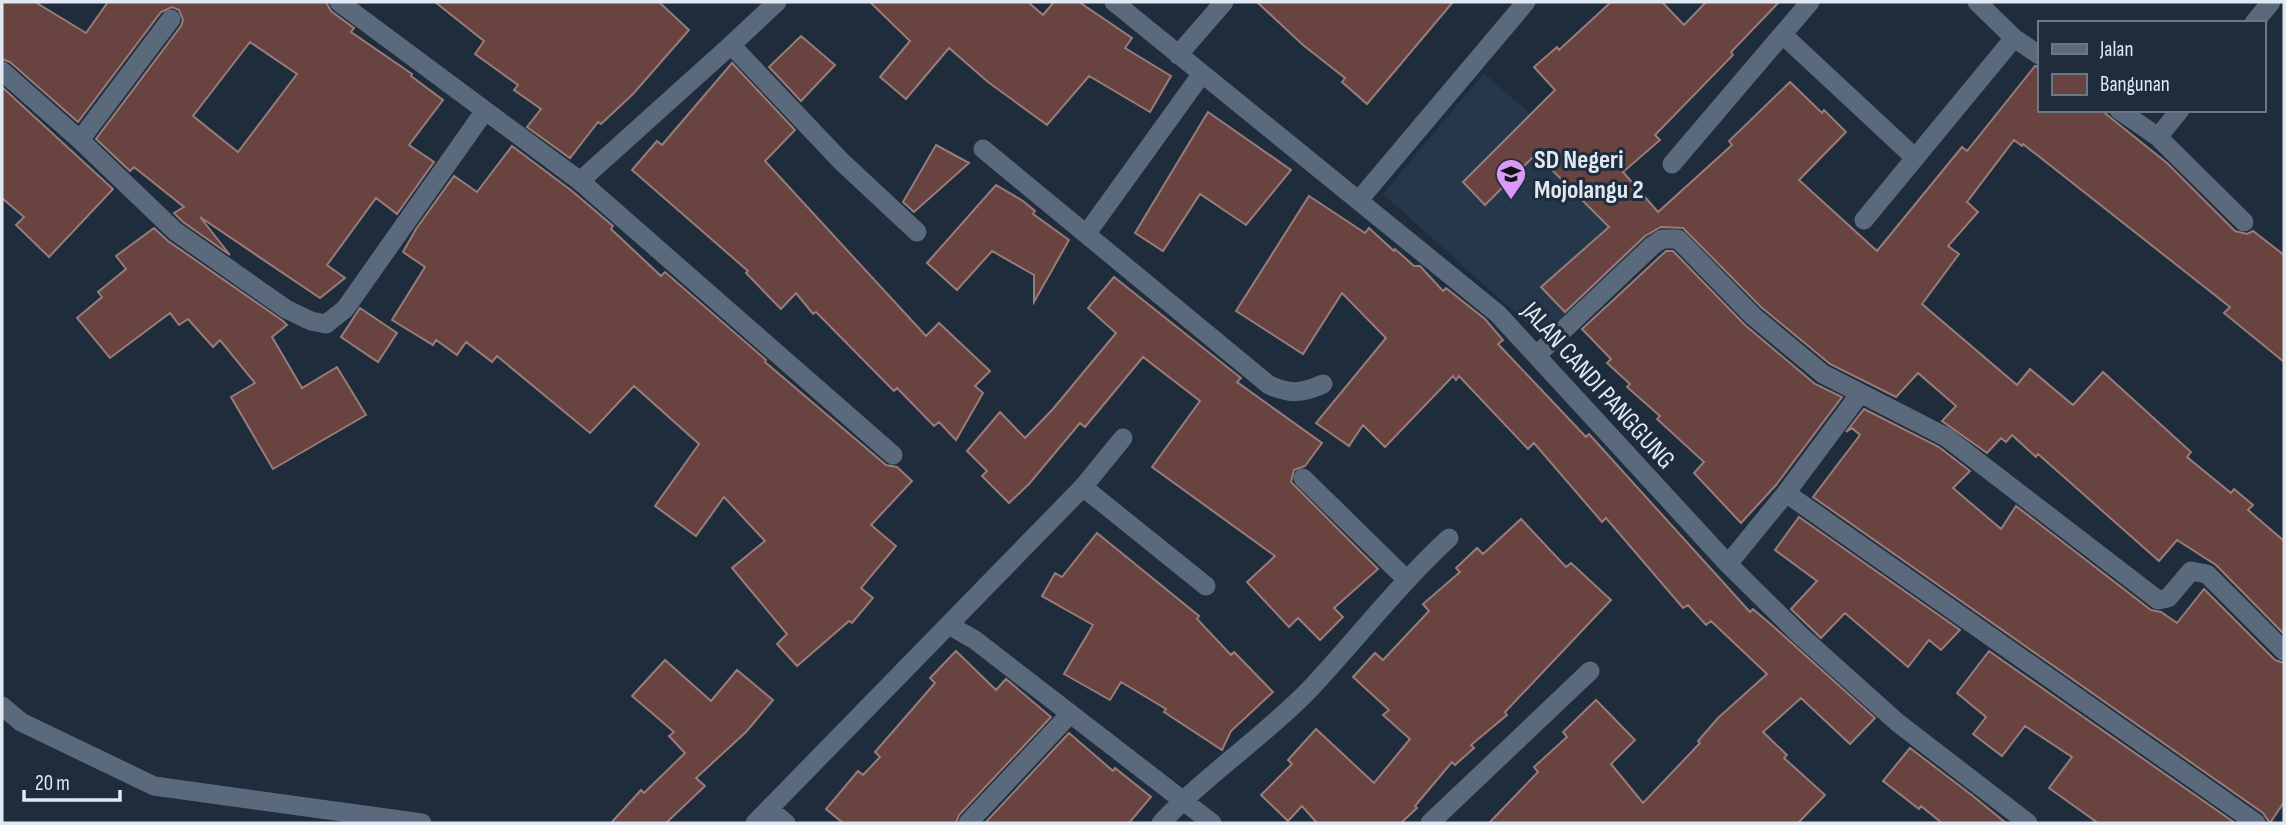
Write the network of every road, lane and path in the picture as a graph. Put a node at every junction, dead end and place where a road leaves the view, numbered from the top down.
1 (339, 2) edge
2 (777, 2) edge
3 (1114, 2) edge
4 (1224, 2) edge
5 (1526, 2) edge
6 (1810, 2) edge
7 (1976, 2) edge
8 (2271, 2) edge
9 (171, 19) dead end
10 (2255, 21) edge
11 (1783, 35) junction
12 (2014, 38) junction
13 (731, 45) junction
14 (2038, 54) edge
15 (1178, 55) junction
16 (2, 71) edge
17 (1201, 75) junction
18 (484, 112) junction
19 (2122, 112) edge
20 (2178, 112) edge
21 (2158, 137) junction
22 (80, 140) junction
23 (983, 149) dead end
24 (1913, 156) junction
25 (1672, 164) dead end
26 (580, 181) junction
27 (1359, 200) junction
28 (1864, 220) dead end
29 (2244, 222) dead end
30 (917, 232) dead end
31 (1087, 233) junction
32 (1538, 354) junction
33 (1322, 384) dead end
34 (1859, 395) junction
35 (1123, 438) dead end
36 (892, 455) dead end
37 (1303, 478) dead end
38 (1083, 488) junction
39 (1786, 493) junction
40 (1449, 538) dead end
41 (1728, 564) junction
42 (1405, 578) junction
43 (1206, 586) dead end
44 (948, 625) junction
45 (2284, 651) edge
46 (1590, 671) dead end
47 (2, 706) edge
48 (1070, 714) junction
49 (1182, 800) junction
50 (762, 816) edge
51 (422, 823) edge
52 (786, 823) edge
53 (968, 823) edge
54 (1161, 823) edge
55 (1212, 823) edge
56 (1430, 823) edge
57 (2028, 823) edge
58 (2256, 823) edge

1 - 18 street
2 - 13 street
3 - 15 street, JALAN CANDI PANGGUNG
4 - 15 street
5 - 27 street
6 - 11 street
7 - 12 street
8 - 10 street
9 - 22 street
11 - 24 street
11 - 25 street
12 - 14 street
12 - 24 street
13 - 26 street
13 - 30 street
15 - 17 street, JALAN CANDI PANGGUNG
16 - 22 street
17 - 27 street, JALAN CANDI PANGGUNG
17 - 31 street
18 - 22 street
18 - 26 street
19 - 21 street
20 - 21 street
21 - 29 street
23 - 31 street
24 - 28 street
26 - 36 street
27 - 32 street, JALAN CANDI PANGGUNG
31 - 33 street
32 - 34 street
32 - 41 street, JALAN CANDI PANGGUNG
34 - 39 street
34 - 45 street
35 - 38 street
37 - 42 street
38 - 43 street
38 - 44 street
39 - 41 street
39 - 58 street
40 - 42 street
41 - 57 street, JALAN CANDI PANGGUNG
42 - 49 street
44 - 48 street
44 - 50 street
46 - 56 street
47 - 51 street
48 - 49 street
48 - 53 street
49 - 54 street
49 - 55 street
50 - 52 street

